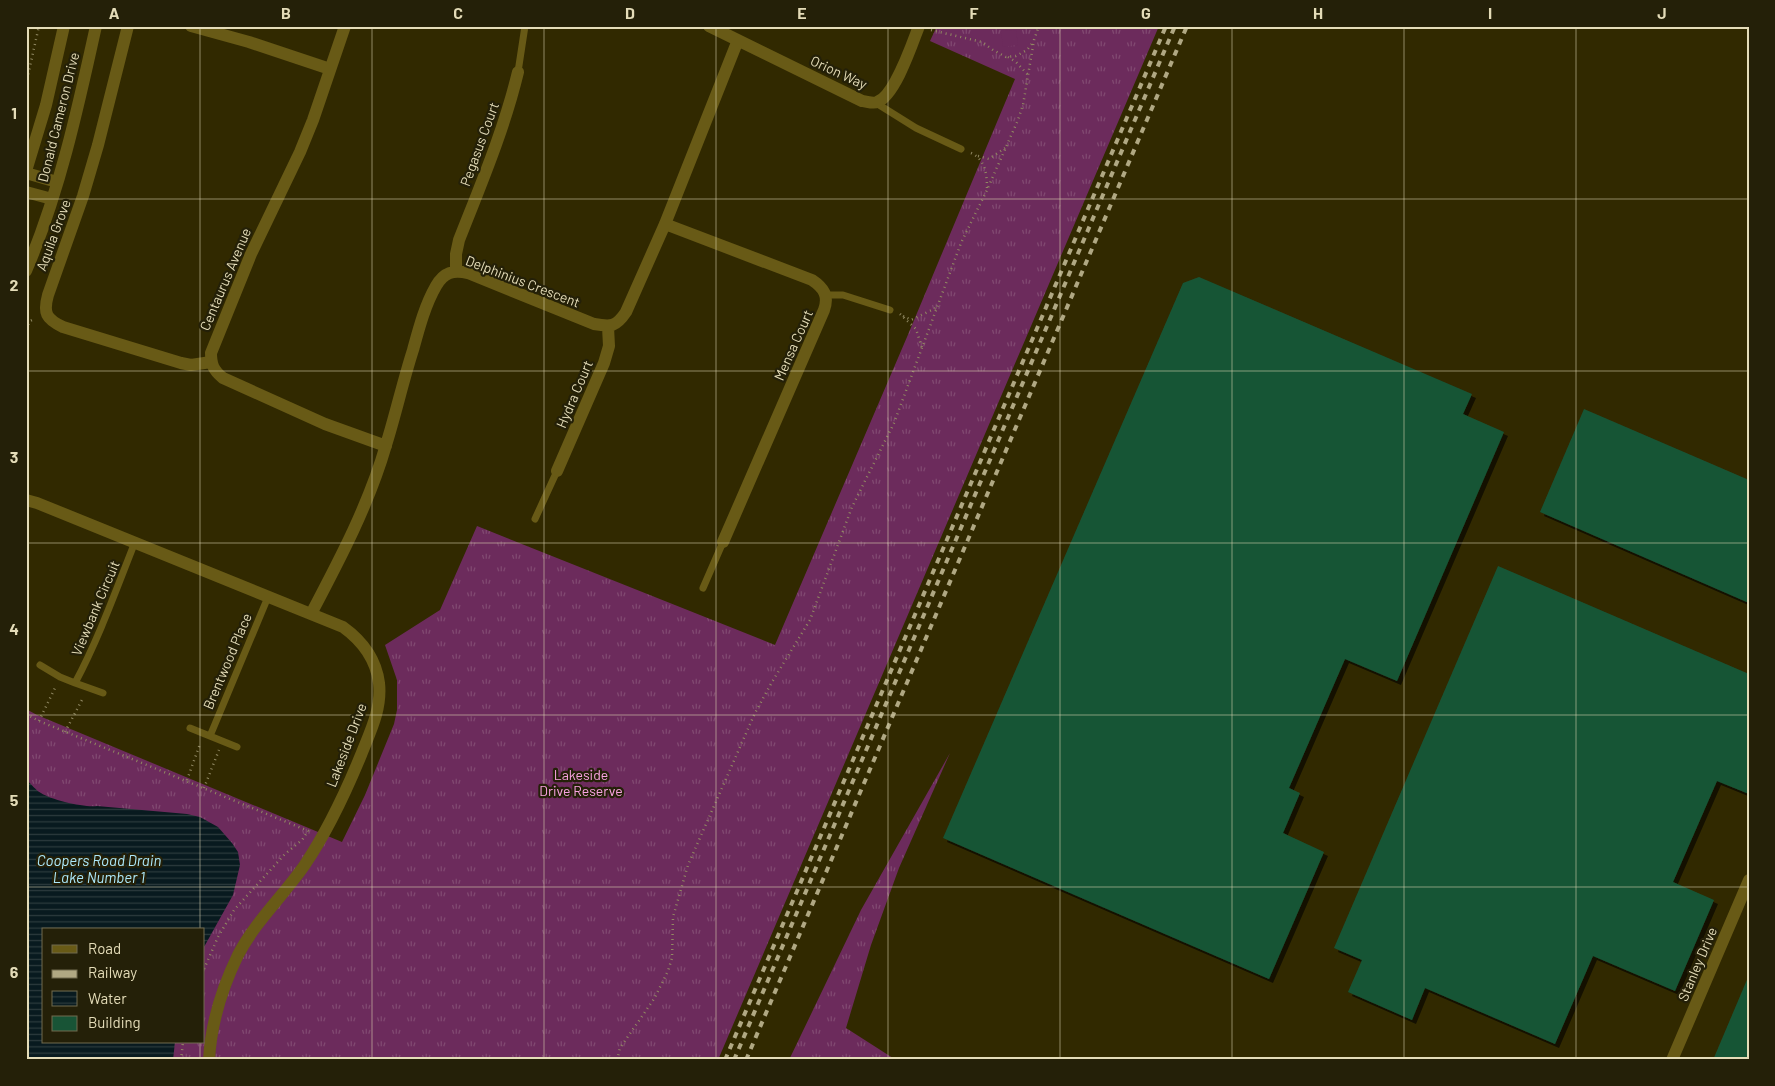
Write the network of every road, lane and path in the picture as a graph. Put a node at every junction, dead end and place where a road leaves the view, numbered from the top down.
1 (39, 26) edge
2 (64, 26) edge
3 (96, 26) edge
4 (128, 26) edge
5 (191, 26) edge
6 (344, 26) edge
7 (525, 26) edge
8 (710, 26) edge
9 (1039, 26) edge
10 (919, 27) edge
11 (738, 40) junction
12 (1034, 40) junction
13 (1006, 57) junction
14 (330, 70) junction
15 (518, 72) joint
16 (1029, 76) junction
17 (26, 84) edge
18 (876, 103) junction
19 (1006, 148) junction
20 (960, 149) joint
21 (978, 156) junction
22 (26, 172) edge
23 (57, 182) junction
24 (987, 190) junction
25 (26, 192) edge
26 (52, 200) junction
27 (665, 224) junction
28 (26, 271) edge
29 (456, 271) junction
30 (826, 295) junction
31 (936, 308) junction
32 (890, 310) joint
33 (900, 314) junction
34 (30, 321) dead end
35 (608, 327) junction
36 (26, 329) edge
37 (922, 349) junction
38 (211, 362) junction
39 (386, 446) junction
40 (557, 471) joint
41 (26, 496) edge
42 (32, 502) edge
43 (536, 519) dead end
44 (135, 542) junction
45 (723, 542) joint
46 (703, 588) dead end
47 (268, 596) junction
48 (311, 614) junction
49 (40, 664) dead end
50 (60, 677) junction
51 (75, 683) junction
52 (88, 688) junction
53 (103, 693) dead end
54 (26, 714) edge
55 (38, 721) junction
56 (190, 728) dead end
57 (65, 732) junction
58 (207, 735) junction
59 (222, 741) junction
60 (237, 747) dead end
61 (187, 780) junction
62 (204, 788) junction
63 (1749, 880) edge
64 (205, 967) edge
65 (183, 1044) edge
66 (181, 1060) edge
67 (209, 1060) edge
68 (616, 1060) edge
69 (1672, 1060) edge

1 - 17 path
2 - 22 street, Donald Cameron Drive
3 - 23 street, Donald Cameron Drive
4 - 38 street, Aquila Grove
5 - 14 street
6 - 14 street, Centaurus Avenue
7 - 15 lane, Pegasus Court
8 - 11 street, Orion Way
9 - 12 path
10 - 13 path
10 - 18 street, Orion Way
11 - 18 street, Orion Way
11 - 27 street
12 - 13 path
12 - 16 path
13 - 16 path
14 - 38 street, Centaurus Avenue
15 - 29 street, Pegasus Court
16 - 19 path
18 - 20 lane
19 - 21 path
19 - 24 path
20 - 21 path
21 - 24 path
22 - 23 street
23 - 26 street, Donald Cameron Drive
24 - 31 path
25 - 26 street
26 - 28 street, Donald Cameron Drive
27 - 30 street
27 - 35 street
29 - 35 street, Delphinius Crescent
29 - 39 street, Delphinius Crescent
30 - 32 lane
30 - 45 street, Mensa Court
31 - 33 path
31 - 37 path
32 - 33 path
33 - 37 path
34 - 36 path
35 - 40 street, Hydra Court
37 - 68 path
38 - 39 street
39 - 48 street, Delphinius Crescent
40 - 43 lane
41 - 42 street, Lakeside Drive
42 - 44 street, Lakeside Drive
44 - 47 street, Lakeside Drive
44 - 51 lane, Viewbank Circuit
45 - 46 lane
47 - 48 street, Lakeside Drive
47 - 58 lane, Brentwood Place
48 - 67 street, Lakeside Drive
49 - 50 lane
50 - 51 lane
50 - 55 path
51 - 52 lane
52 - 53 lane
52 - 57 path
54 - 55 path
55 - 57 path
56 - 58 lane
57 - 61 path
58 - 59 lane
58 - 61 path
59 - 60 lane
59 - 62 path
61 - 62 path
62 - 64 path
63 - 69 street, Stanley Drive
65 - 66 path

